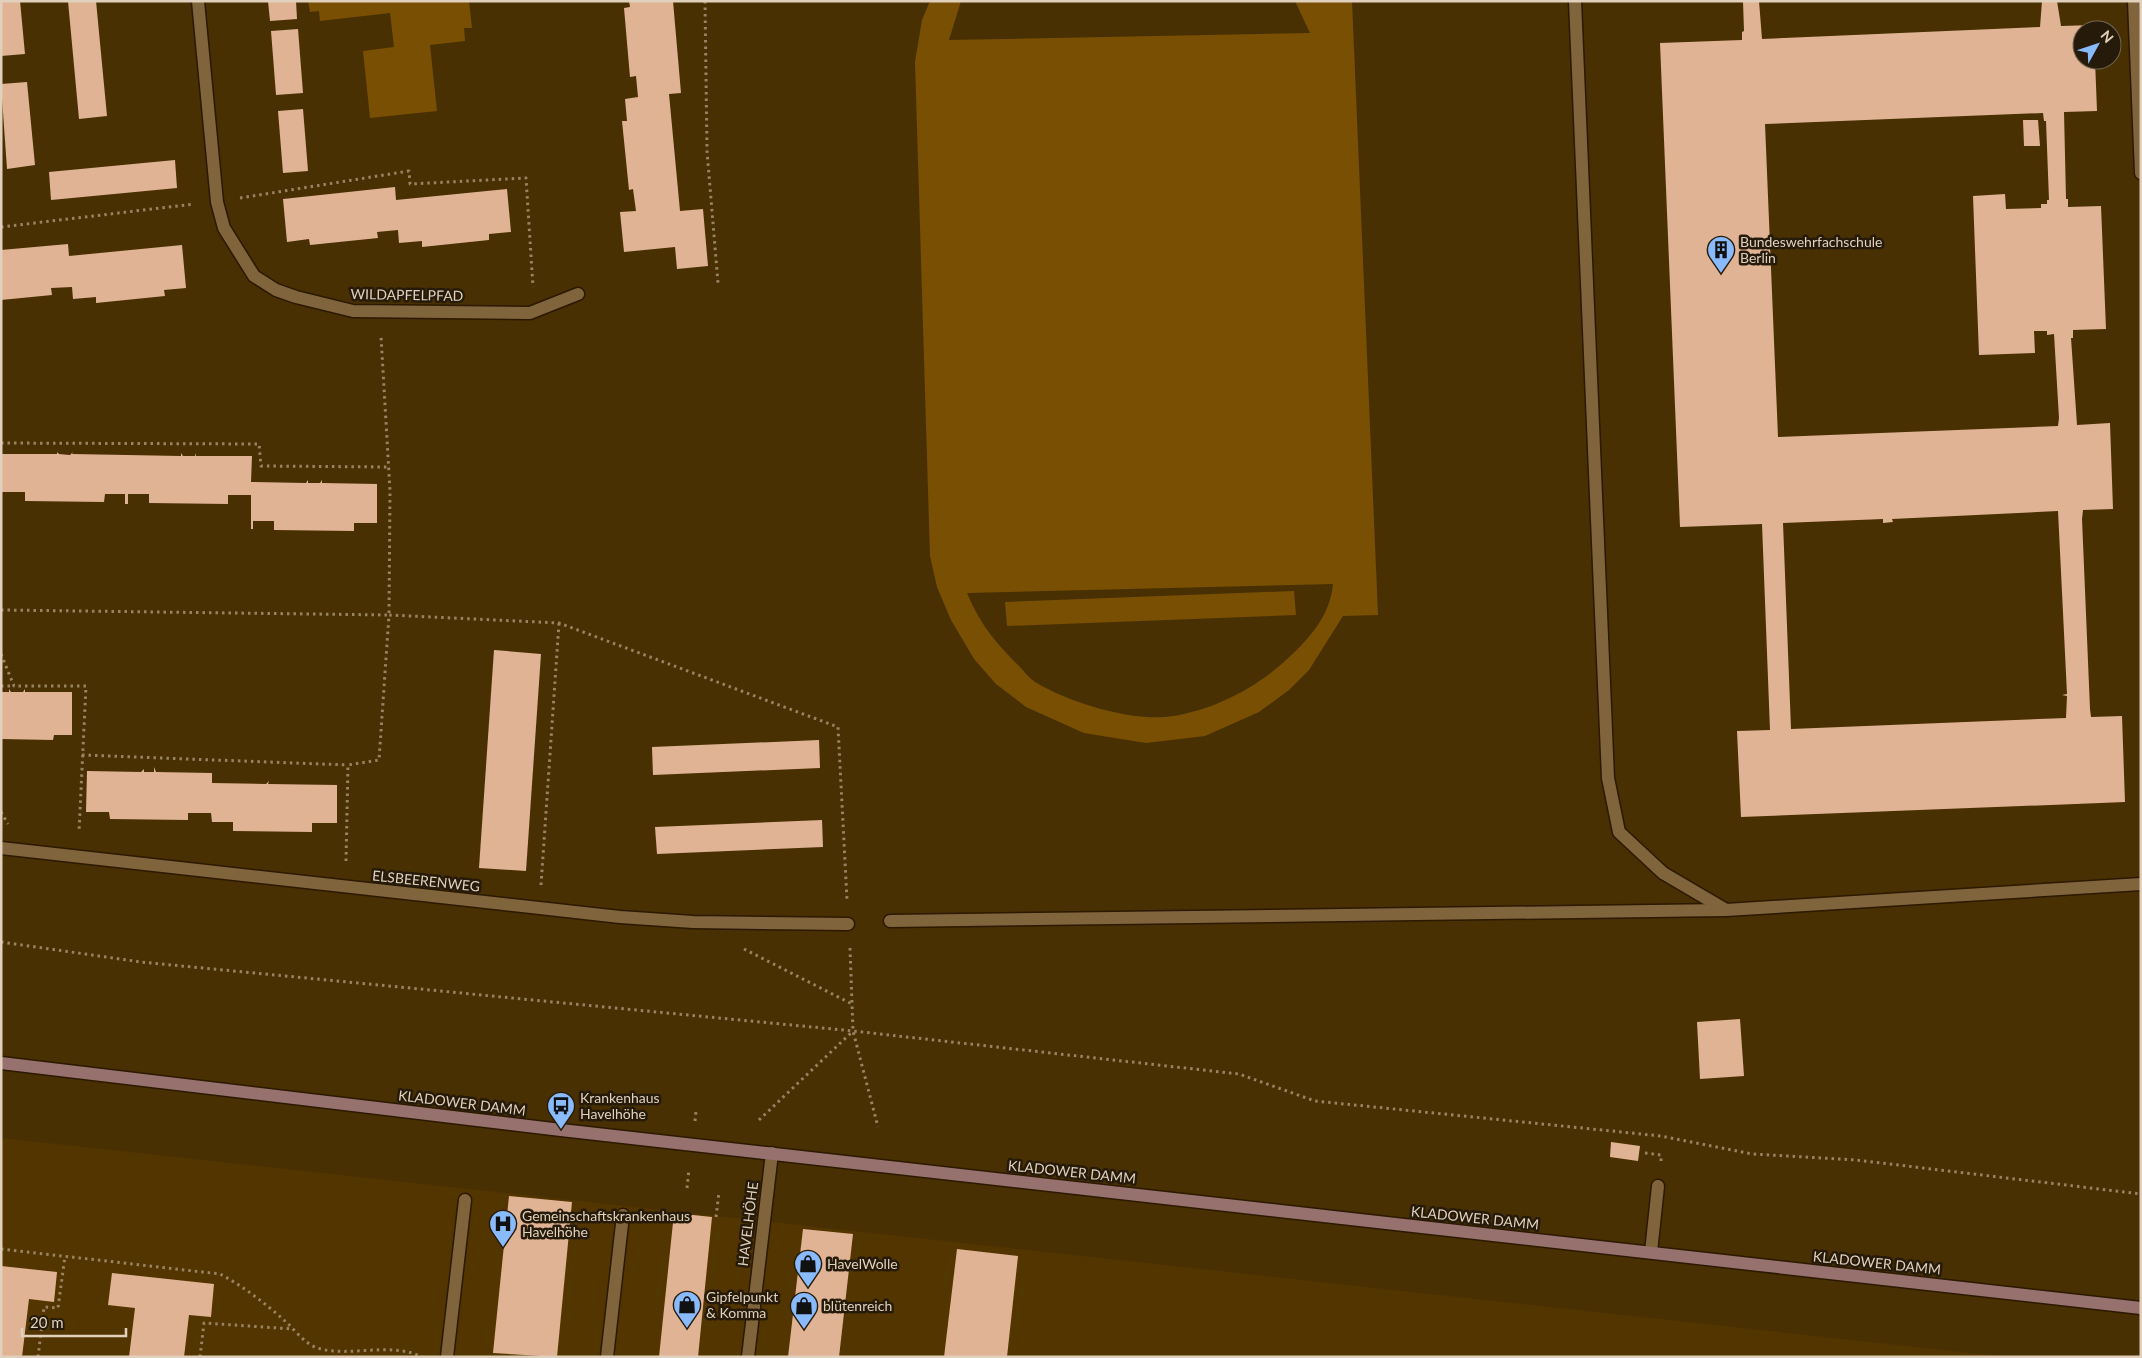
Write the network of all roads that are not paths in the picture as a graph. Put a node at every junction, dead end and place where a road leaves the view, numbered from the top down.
1 (198, 1) edge
2 (1575, 1) edge
3 (2134, 1) edge
4 (2141, 173) edge
5 (578, 294) dead end
6 (1, 848) edge
7 (2141, 884) edge
8 (1726, 910) junction
9 (890, 921) dead end
10 (848, 924) road end
11 (1, 1063) edge
12 (772, 1153) junction
13 (1658, 1186) dead end
14 (465, 1200) dead end
15 (623, 1215) dead end
16 (1651, 1252) junction
17 (2141, 1308) edge
18 (448, 1357) edge
19 (607, 1357) edge
20 (748, 1357) edge

1 - 5 street, WILDAPFELPFAD
2 - 8 street
3 - 4 street
6 - 10 street, ELSBEERENWEG
7 - 8 street
8 - 9 street
11 - 12 main road, KLADOWER DAMM
12 - 16 main road, KLADOWER DAMM
12 - 20 street, HAVELHÖHE
13 - 16 street
14 - 18 street
15 - 19 street
16 - 17 main road, KLADOWER DAMM

